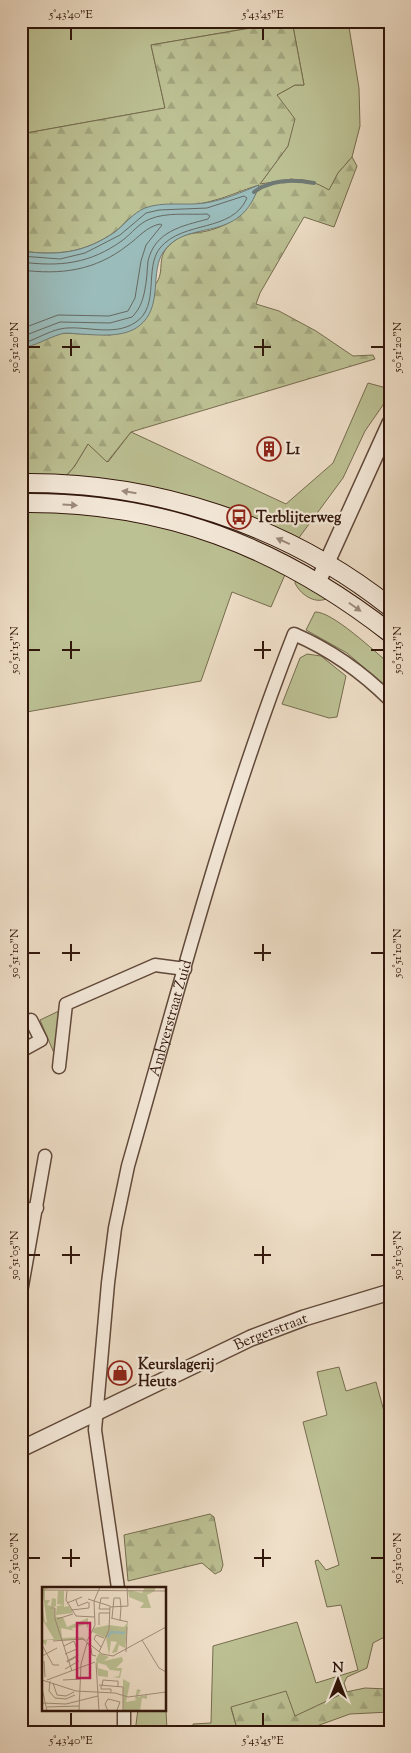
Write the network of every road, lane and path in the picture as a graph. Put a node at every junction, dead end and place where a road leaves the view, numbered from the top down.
1 (390, 423) edge
2 (21, 483) edge
3 (21, 503) edge
4 (326, 563) junction
5 (318, 582) junction
6 (390, 607) edge
7 (390, 633) edge
8 (390, 700) edge
9 (184, 969) junction
10 (21, 1025) edge
11 (21, 1050) edge
12 (59, 1067) dead end
13 (44, 1156) dead end
14 (36, 1208) junction
15 (21, 1211) edge
16 (21, 1292) edge
17 (390, 1292) edge
18 (97, 1412) junction
19 (21, 1449) edge
20 (118, 1587) edge
21 (124, 1710) edge
22 (124, 1732) edge

1 - 4 street
4 -> 2 main road
3 -> 5 main road
4 - 5 street
4 - 6 main road
5 -> 7 main road
8 - 9 street, Ambyerstraat Zuid
9 - 12 street
9 - 18 street, Ambyerstraat Zuid
10 - 11 street
13 - 14 street
14 - 15 street
14 - 16 street
17 - 18 street, Bergerstraat
18 - 19 street, Bergerstraat
18 - 20 street, Ambyerstraat Zuid
21 - 22 street

